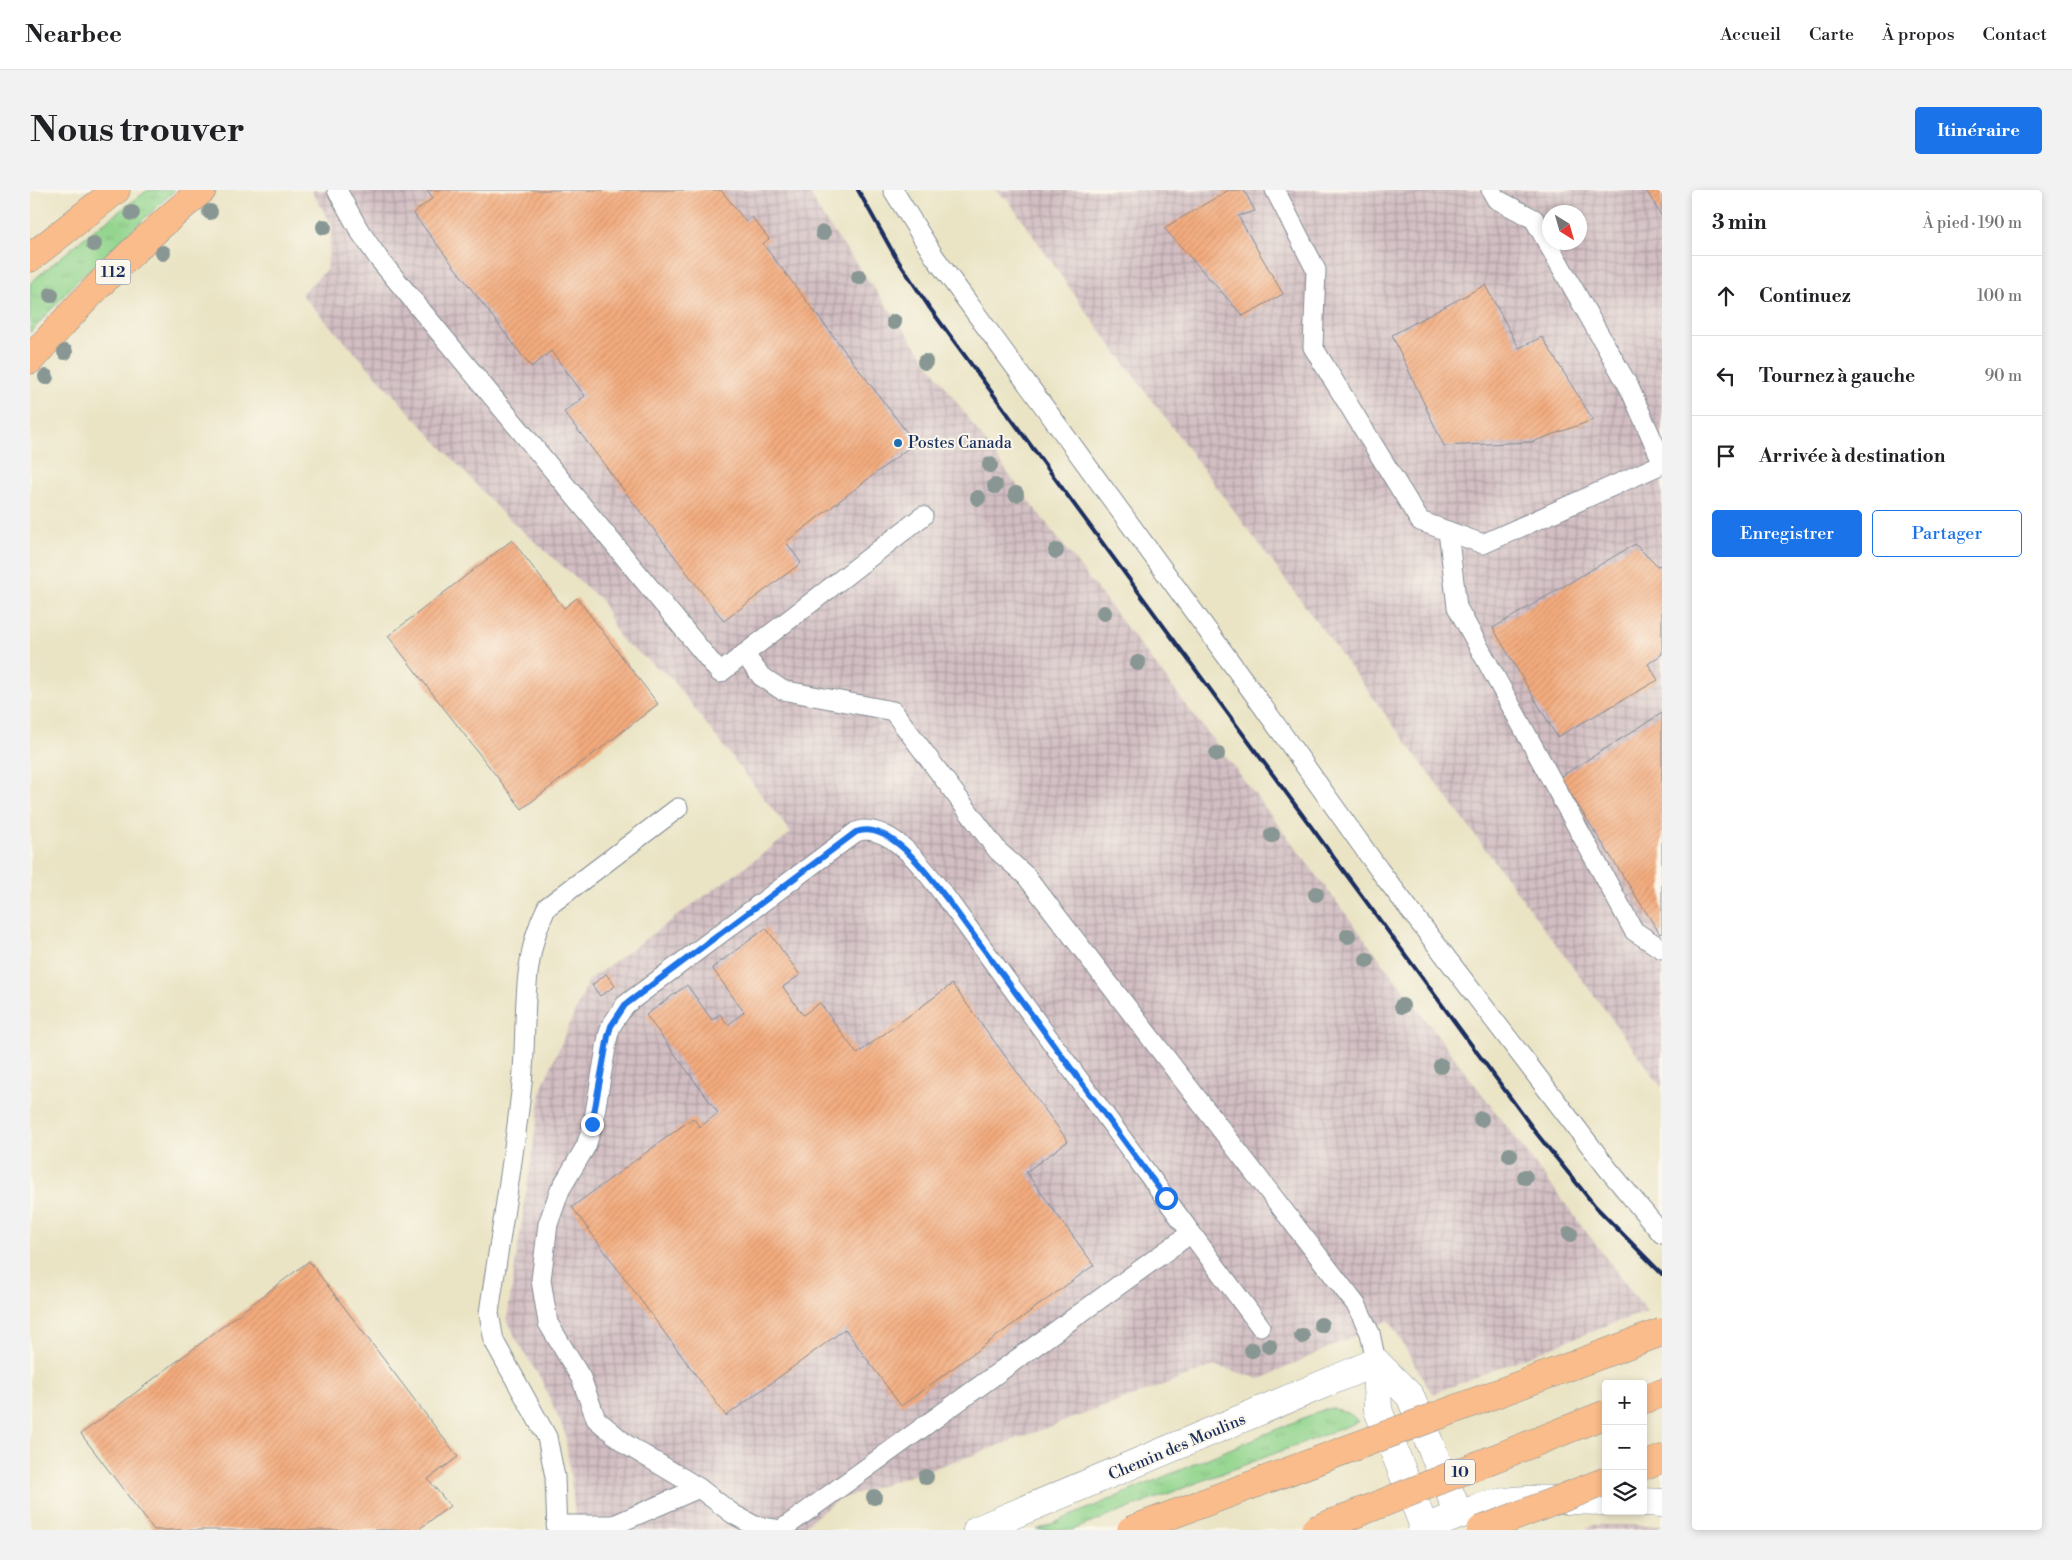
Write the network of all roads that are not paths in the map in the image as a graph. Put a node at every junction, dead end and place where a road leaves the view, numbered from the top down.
1 (116, 190) edge
2 (202, 190) edge
3 (337, 190) edge
4 (893, 190) edge
5 (1275, 190) edge
6 (1491, 190) edge
7 (30, 258) edge
8 (30, 360) edge
9 (1662, 462) edge
10 (923, 516) dead end
11 (1448, 531) junction
12 (744, 654) junction
13 (678, 808) dead end
14 (1662, 949) edge
15 (1191, 1233) junction
16 (1662, 1234) edge
17 (1260, 1326) dead end
18 (1662, 1332) edge
19 (1376, 1362) junction
20 (1662, 1393) edge
21 (1647, 1399) edge
22 (1602, 1416) edge
23 (1662, 1459) edge
24 (1647, 1465) edge
25 (1602, 1482) edge
26 (699, 1488) junction
27 (1602, 1502) edge
28 (1647, 1502) edge
29 (1662, 1503) edge
30 (1470, 1522) edge
31 (557, 1527) edge
32 (977, 1530) edge
33 (1131, 1530) edge
34 (1315, 1530) edge
35 (1423, 1530) edge

1 - 7 main road
2 - 8 main road, 112
3 - 12 lane
4 - 16 lane
5 - 11 lane
6 - 9 lane
9 - 11 lane
10 - 12 lane
11 - 14 lane
12 - 19 lane
13 - 31 lane
15 - 17 lane
15 - 26 lane
15 - 26 lane
18 - 33 main road, bridge
19 - 30 street
19 - 32 street, Chemin des Moulins
19 - 35 street
20 - 21 main road
22 - 34 main road, 10, bridge
23 - 24 main road
25 - 30 main road, bridge
26 - 31 lane
27 - 30 street
28 - 29 street
30 - 35 street

